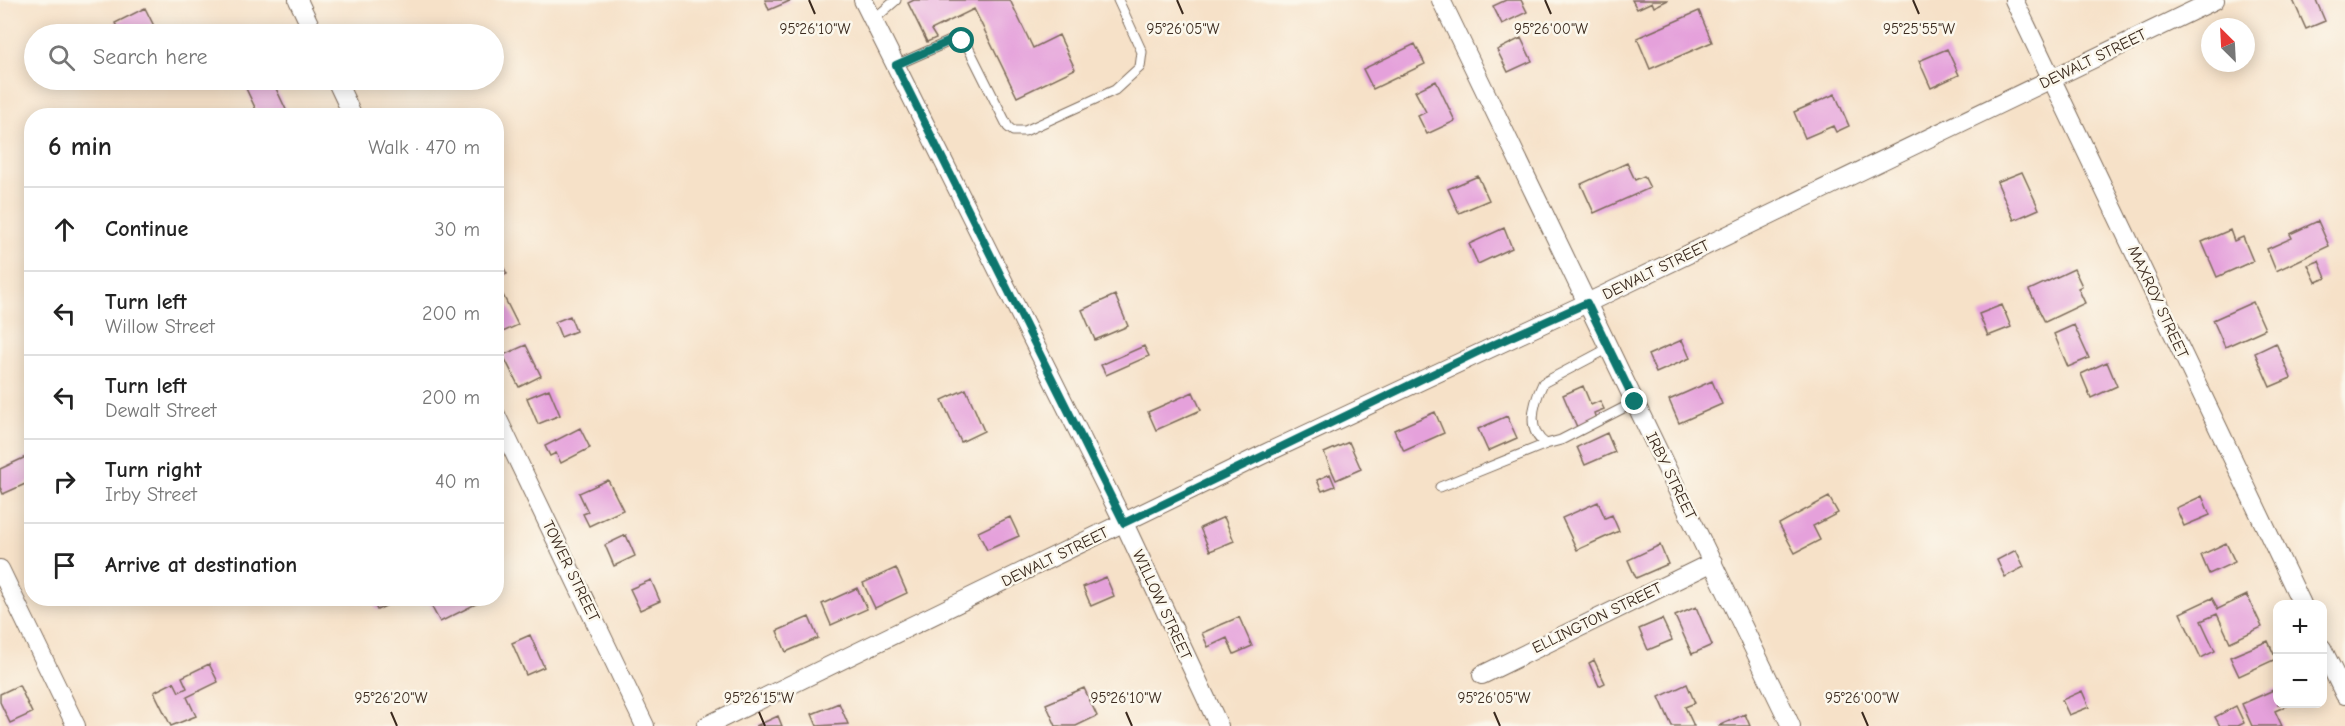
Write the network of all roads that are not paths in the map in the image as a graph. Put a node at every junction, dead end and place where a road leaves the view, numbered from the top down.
1 (298, 0) edge
2 (863, 0) edge
3 (896, 0) edge
4 (1118, 0) edge
5 (1441, 0) edge
6 (2014, 0) edge
7 (2215, 0) edge
8 (873, 20) junction
9 (309, 24) edge
10 (896, 65) junction
11 (2052, 79) junction
12 (341, 90) edge
13 (349, 108) edge
14 (1587, 303) junction
15 (1609, 348) junction
16 (1635, 402) junction
17 (504, 432) edge
18 (1546, 444) junction
19 (1440, 487) dead end
20 (1124, 523) junction
21 (1713, 562) junction
22 (0, 568) edge
23 (2300, 600) edge
24 (2325, 654) edge
25 (1482, 675) dead end
26 (2345, 695) edge
27 (76, 726) edge
28 (645, 726) edge
29 (706, 726) edge
30 (1219, 726) edge
31 (1791, 726) edge

1 - 9 street
2 - 8 street, WILLOW STREET
3 - 8 lane
4 - 10 lane
5 - 14 street, IRBY STREET
6 - 11 street, MAXROY STREET
7 - 11 street, DEWALT STREET
8 - 10 street, WILLOW STREET
10 - 20 street, WILLOW STREET
11 - 14 street, DEWALT STREET
11 - 23 street, MAXROY STREET
12 - 13 street
14 - 15 street, IRBY STREET
14 - 20 street, DEWALT STREET
15 - 16 street, IRBY STREET
15 - 18 lane
16 - 18 lane
16 - 21 street, IRBY STREET
17 - 28 street, TOWER STREET
18 - 19 lane
20 - 29 street, DEWALT STREET
20 - 30 street, WILLOW STREET
21 - 25 street, ELLINGTON STREET
21 - 31 street, IRBY STREET
22 - 27 street
24 - 26 street

